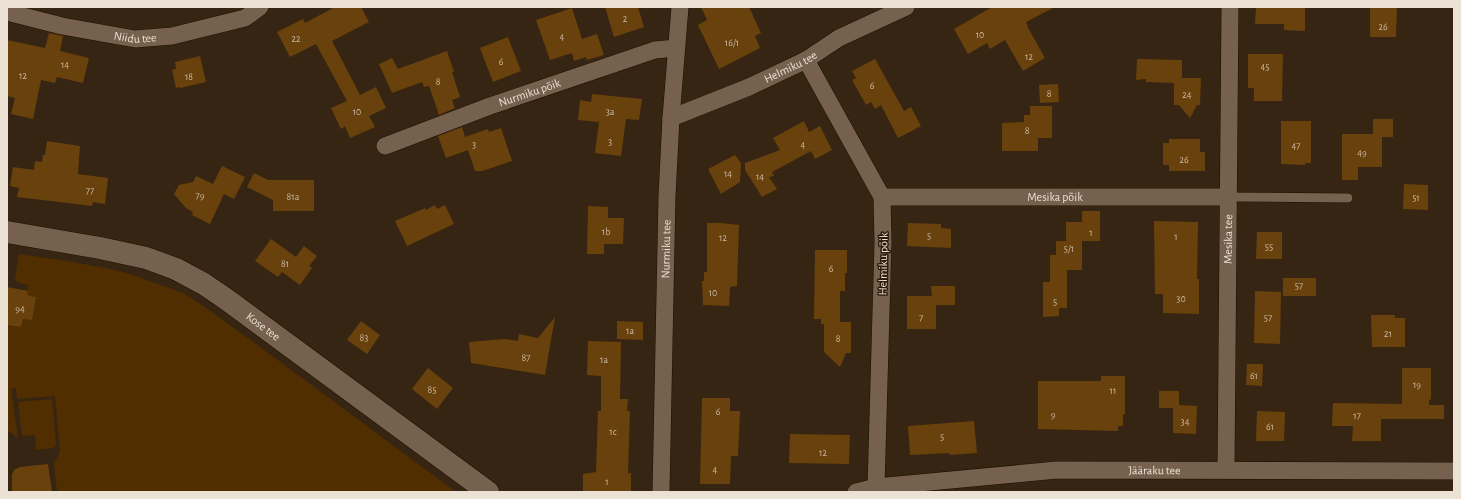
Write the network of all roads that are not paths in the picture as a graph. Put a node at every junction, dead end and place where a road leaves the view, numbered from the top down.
1 (260, 7) edge
2 (680, 7) edge
3 (906, 7) edge
4 (1230, 7) edge
5 (7, 12) edge
6 (676, 48) junction
7 (806, 60) junction
8 (671, 118) junction
9 (386, 146) dead end
10 (882, 197) junction
11 (1228, 197) junction
12 (1348, 198) dead end
13 (7, 232) edge
14 (1226, 470) junction
15 (1454, 471) edge
16 (876, 487) junction
17 (488, 492) edge
18 (661, 492) edge
19 (856, 492) edge

1 - 5 street, Niidu tee
2 - 6 street, Nurmiku tee
3 - 7 street, Helmiku tee
4 - 11 street, Mesika tee
6 - 8 street, Nurmiku tee
6 - 9 street, Nurmiku põik
7 - 8 street, Helmiku tee
7 - 10 street, Helmiku põik
8 - 18 street, Nurmiku tee
10 - 11 street, Mesika põik
10 - 16 street, Helmiku põik
11 - 12 lane
11 - 14 street, Mesika tee
13 - 17 main road, Kose tee
14 - 15 street, Jääraku tee
14 - 16 street, Jääraku tee
16 - 19 street, Jääraku tee

